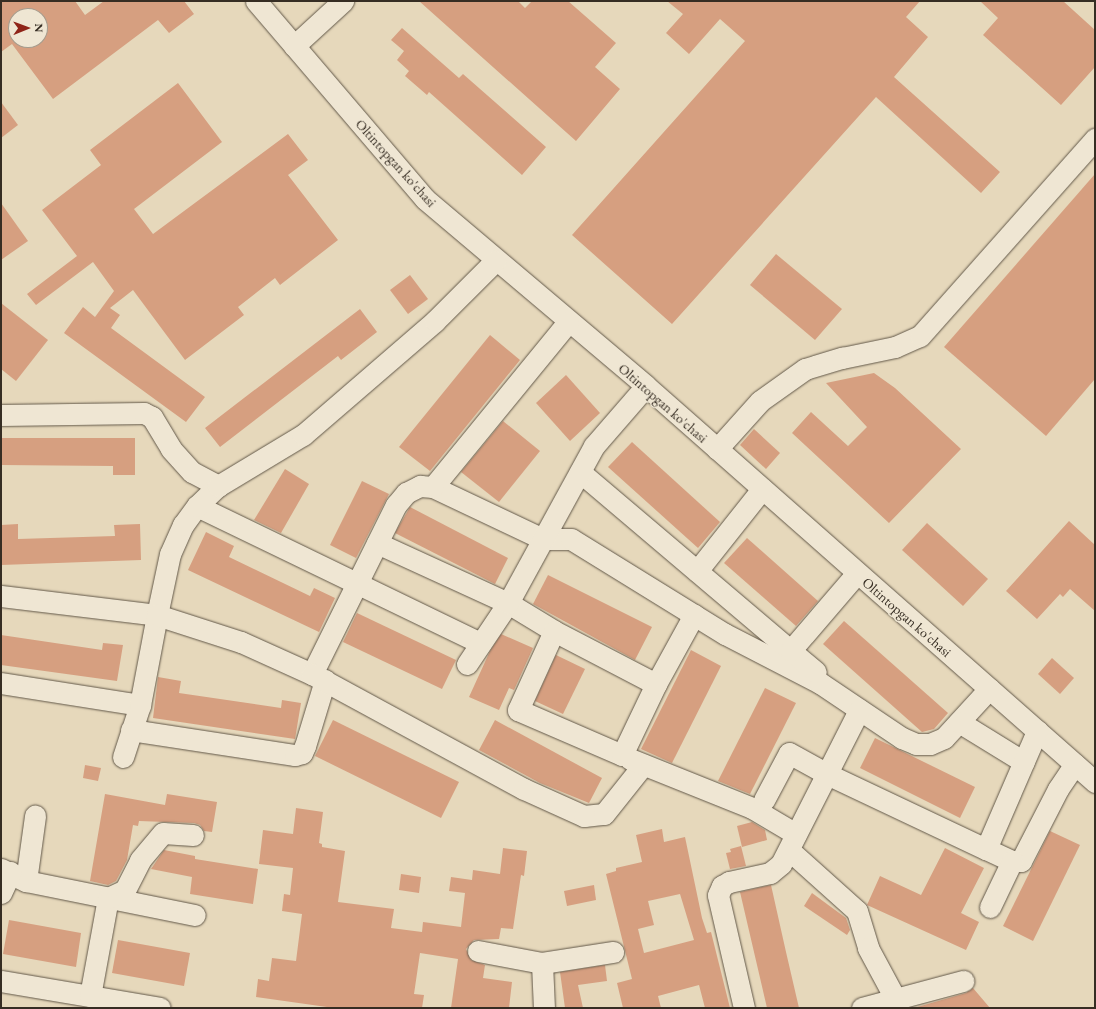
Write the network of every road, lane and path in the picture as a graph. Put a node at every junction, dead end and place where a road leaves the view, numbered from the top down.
1 (256, 1) edge
2 (343, 1) edge
3 (294, 46) junction
4 (1095, 139) edge
5 (495, 261) junction
6 (568, 322) junction
7 (646, 386) junction
8 (1, 415) edge
9 (717, 450) junction
10 (580, 472) junction
11 (218, 486) junction
12 (433, 487) junction
13 (762, 490) junction
14 (197, 506) junction
15 (543, 539) junction
16 (377, 543) junction
17 (698, 571) junction
18 (857, 573) junction
19 (356, 585) junction
20 (1, 596) edge
21 (508, 604) junction
22 (694, 615) junction
23 (157, 616) junction
24 (554, 631) junction
25 (481, 643) junction
26 (791, 650) junction
27 (467, 664) dead end
28 (318, 677) junction
29 (1, 683) edge
30 (820, 683) junction
31 (656, 684) junction
32 (989, 689) junction
33 (140, 705) junction
34 (859, 710) junction
35 (959, 722) junction
36 (131, 730) junction
37 (1037, 731) junction
38 (622, 755) junction
39 (123, 757) dead end
40 (1024, 762) junction
41 (1075, 764) junction
42 (643, 765) junction
43 (826, 774) junction
44 (1095, 782) edge
45 (764, 800) dead end
46 (34, 816) dead end
47 (193, 835) dead end
48 (792, 842) junction
49 (986, 848) junction
50 (1012, 861) junction
51 (13, 874) edge
52 (1, 894) edge
53 (108, 898) junction
54 (990, 907) dead end
55 (194, 915) dead end
56 (478, 951) dead end
57 (613, 952) dead end
58 (542, 963) junction
59 (1, 981) edge
60 (963, 981) dead end
61 (90, 996) junction
62 (896, 1000) junction
63 (160, 1008) edge
64 (544, 1008) edge
65 (744, 1008) edge
66 (862, 1008) edge

1 - 3 street, Oltintopgan ko'chasi
2 - 3 street
3 - 5 street, Oltintopgan ko'chasi
4 - 9 street
5 - 6 street, Oltintopgan ko'chasi
5 - 11 street
6 - 7 street, Oltintopgan ko'chasi
6 - 12 street
7 - 9 street, Oltintopgan ko'chasi
7 - 10 street
8 - 11 street
9 - 13 street, Oltintopgan ko'chasi
10 - 15 street
10 - 17 street
11 - 14 street
12 - 15 street
12 - 16 street
13 - 17 street
13 - 18 street, Oltintopgan ko'chasi
14 - 19 street
14 - 23 street
15 - 21 street
15 - 22 street
16 - 19 street
16 - 21 street
17 - 26 street
18 - 26 street
18 - 32 street, Oltintopgan ko'chasi
19 - 25 street
19 - 28 street
20 - 23 street
21 - 24 street
21 - 25 street
22 - 30 street
22 - 31 street
23 - 28 street
23 - 33 street
24 - 31 street
24 - 38 street
25 - 27 street
26 - 30 street
28 - 36 street
28 - 42 street
29 - 33 street
30 - 34 street
31 - 38 street
32 - 35 street
32 - 37 street, Oltintopgan ko'chasi
33 - 36 street
34 - 35 street
34 - 43 street
35 - 40 street
36 - 39 street
37 - 40 street
37 - 41 street, Oltintopgan ko'chasi
38 - 42 street
40 - 49 street
41 - 44 street, Oltintopgan ko'chasi
41 - 50 street
42 - 48 street
43 - 45 street
43 - 48 street
43 - 49 street
46 - 51 street
47 - 53 street
48 - 62 street
48 - 65 street
49 - 50 street
50 - 54 street
51 - 52 street
51 - 53 street
53 - 55 street
53 - 61 street
56 - 58 street
57 - 58 street
58 - 64 street
59 - 61 street
60 - 62 street
61 - 63 street
62 - 66 street

